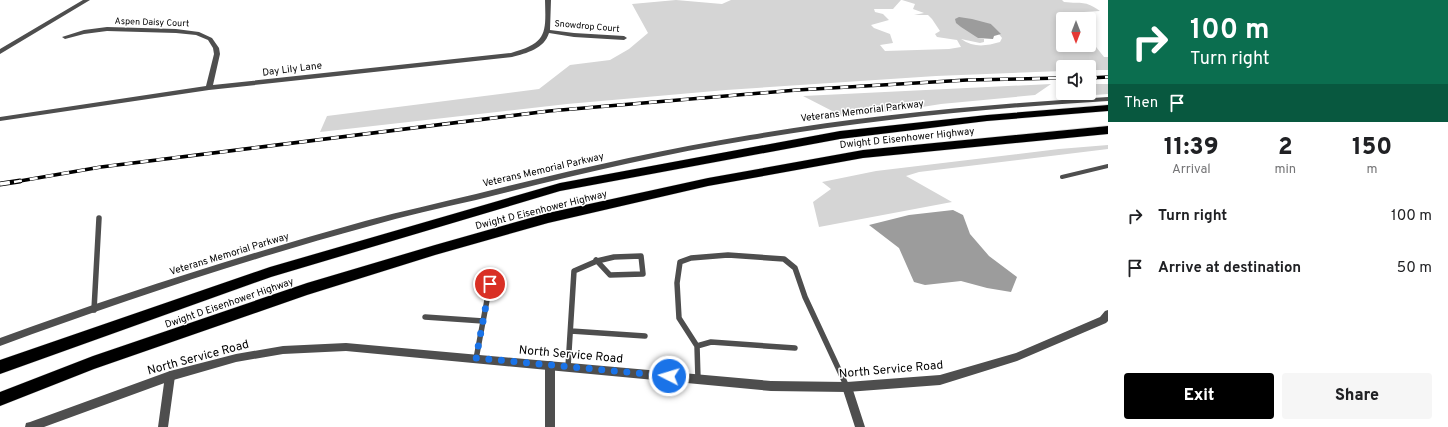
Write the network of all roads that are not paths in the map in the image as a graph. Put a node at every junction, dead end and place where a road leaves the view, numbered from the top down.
1 (87, 0) edge
2 (548, 0) edge
3 (548, 31) junction
4 (65, 37) dead end
5 (624, 38) dead end
6 (0, 52) edge
7 (209, 88) junction
8 (1108, 99) edge
9 (1108, 108) edge
10 (0, 119) edge
11 (1108, 130) edge
12 (1108, 166) edge
13 (1062, 177) dead end
14 (99, 218) dead end
15 (596, 260) junction
16 (490, 284) dead end
17 (94, 310) junction
18 (1108, 314) edge
19 (425, 317) dead end
20 (483, 321) junction
21 (571, 331) junction
22 (645, 336) dead end
23 (0, 342) edge
24 (697, 346) junction
25 (795, 348) dead end
26 (476, 358) junction
27 (550, 365) junction
28 (0, 366) edge
29 (568, 367) junction
30 (170, 376) junction
31 (698, 379) junction
32 (847, 387) junction
33 (0, 399) edge
34 (30, 427) edge
35 (163, 427) edge
36 (550, 427) edge
37 (860, 427) edge

1 - 6 street
2 - 3 street
3 - 5 street, Snowdrop Court
3 - 7 street, Day Lily Lane
4 - 7 street, Aspen Daisy Court
7 - 10 street, Day Lily Lane
8 - 17 street, Veterans Memorial Parkway
9 - 28 highway, Dwight D Eisenhower Highway
11 - 33 highway, Dwight D Eisenhower Highway
12 - 13 lane
14 - 17 lane
15 - 15 lane
15 - 21 lane
16 - 20 lane
17 - 23 street, Veterans Memorial Parkway
18 - 32 street, North Service Road
19 - 20 lane
20 - 26 lane
21 - 22 lane
21 - 29 lane
24 - 25 lane
24 - 31 lane
24 - 32 lane
26 - 27 street, North Service Road
26 - 30 street, North Service Road
27 - 29 street, North Service Road
27 - 36 street
29 - 31 street, North Service Road
30 - 34 street, North Service Road
30 - 35 street
31 - 32 street, North Service Road
32 - 37 street

